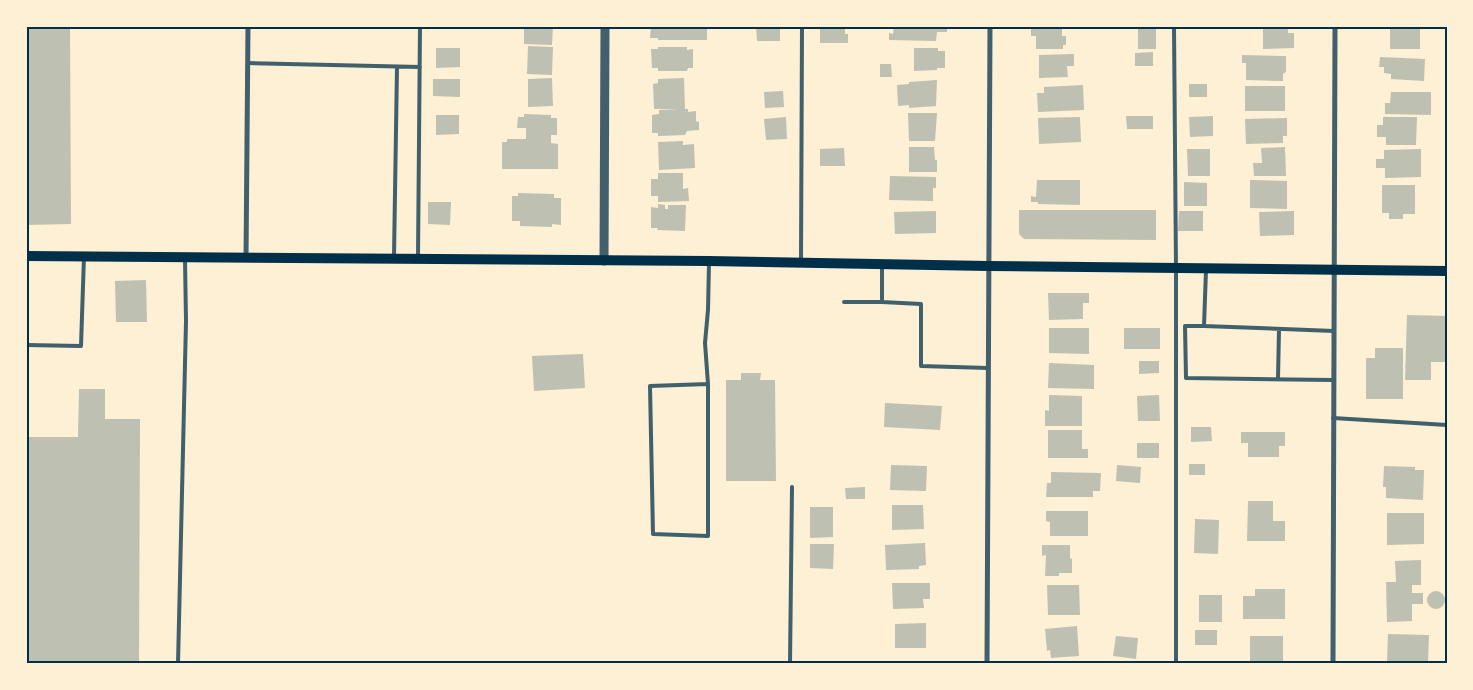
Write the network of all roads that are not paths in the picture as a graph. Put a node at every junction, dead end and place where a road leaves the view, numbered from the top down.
1 (248, 26) edge
2 (420, 26) edge
3 (605, 26) edge
4 (802, 26) edge
5 (990, 26) edge
6 (1174, 26) edge
7 (1335, 26) edge
8 (248, 63) junction
9 (397, 67) junction
10 (420, 67) junction
11 (26, 256) edge
12 (84, 256) junction
13 (185, 258) junction
14 (246, 258) junction
15 (394, 260) junction
16 (418, 260) junction
17 (604, 261) junction
18 (709, 261) junction
19 (801, 262) junction
20 (882, 264) junction
21 (988, 266) junction
22 (1176, 268) junction
23 (1206, 268) junction
24 (1333, 269) junction
25 (1447, 270) edge
26 (844, 302) dead end
27 (882, 302) junction
28 (1204, 326) junction
29 (1279, 329) junction
30 (1334, 331) junction
31 (26, 345) edge
32 (988, 368) junction
33 (1278, 379) junction
34 (1333, 380) junction
35 (708, 384) junction
36 (1333, 418) junction
37 (1447, 425) edge
38 (792, 487) dead end
39 (178, 664) edge
40 (790, 664) edge
41 (987, 664) edge
42 (1176, 664) edge
43 (1333, 664) edge

1 - 8 street
2 - 10 lane
3 - 17 street
4 - 19 lane
5 - 21 street
6 - 22 lane
7 - 24 street
8 - 9 lane
8 - 14 street
9 - 10 lane
9 - 15 lane
10 - 16 lane
11 - 12 main road
12 - 13 main road
12 - 31 lane
13 - 14 main road
13 - 39 lane
14 - 15 main road
15 - 16 main road
16 - 17 main road
17 - 18 main road
18 - 19 main road
18 - 35 lane
19 - 20 main road
20 - 21 main road
20 - 27 lane
21 - 22 main road
21 - 32 street
22 - 23 main road
22 - 42 lane
23 - 24 main road
23 - 28 lane
24 - 25 main road
24 - 30 street
26 - 27 lane
27 - 32 lane
28 - 29 lane
28 - 33 lane
29 - 30 lane
29 - 33 lane
30 - 34 street
32 - 41 street
33 - 34 lane
34 - 36 street
35 - 35 lane
36 - 37 lane
36 - 43 street
38 - 40 lane

